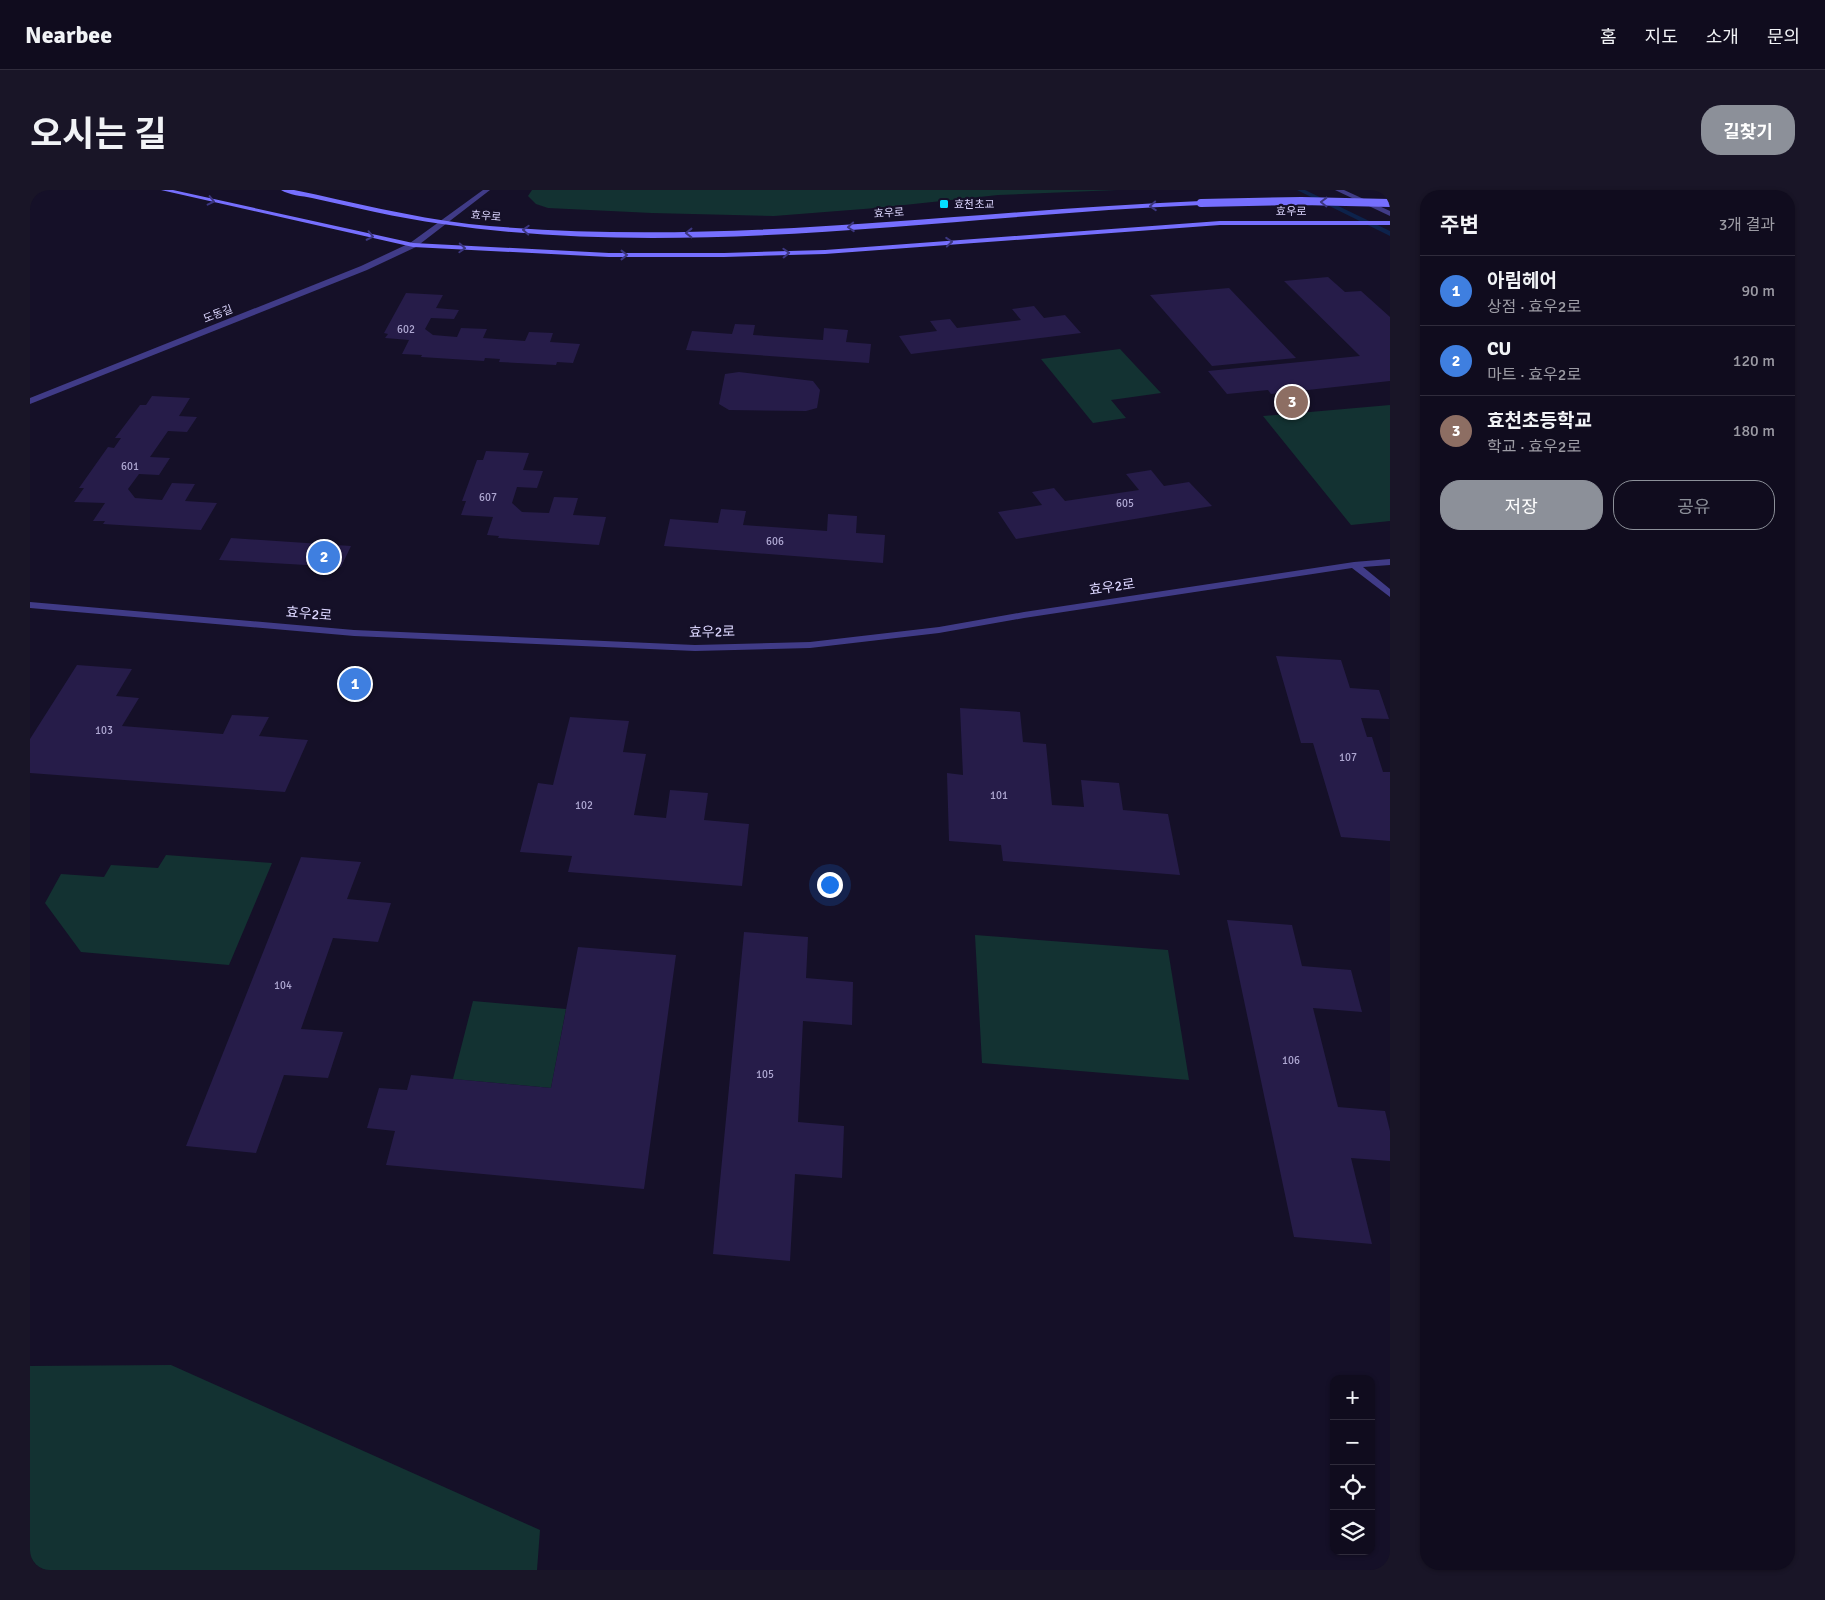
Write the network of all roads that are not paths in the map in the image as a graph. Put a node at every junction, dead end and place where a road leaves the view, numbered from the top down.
1 (164, 190) edge
2 (284, 190) edge
3 (487, 190) edge
4 (1338, 190) edge
5 (1390, 203) edge
6 (1390, 214) edge
7 (444, 223) junction
8 (1390, 223) edge
9 (413, 246) junction
10 (30, 401) edge
11 (1390, 562) edge
12 (1354, 565) junction
13 (1390, 594) edge
14 (30, 605) edge

1 -> 9 main road
2 - 7 main road
3 - 7 street, 효우로
4 - 6 street
5 -> 7 main road, 효우로, bridge
7 - 9 street, 도동길
9 -> 8 main road, 효우로
9 - 10 street, 도동길
11 - 12 street, 효우2로
12 - 13 street
12 - 14 street, 효우2로

